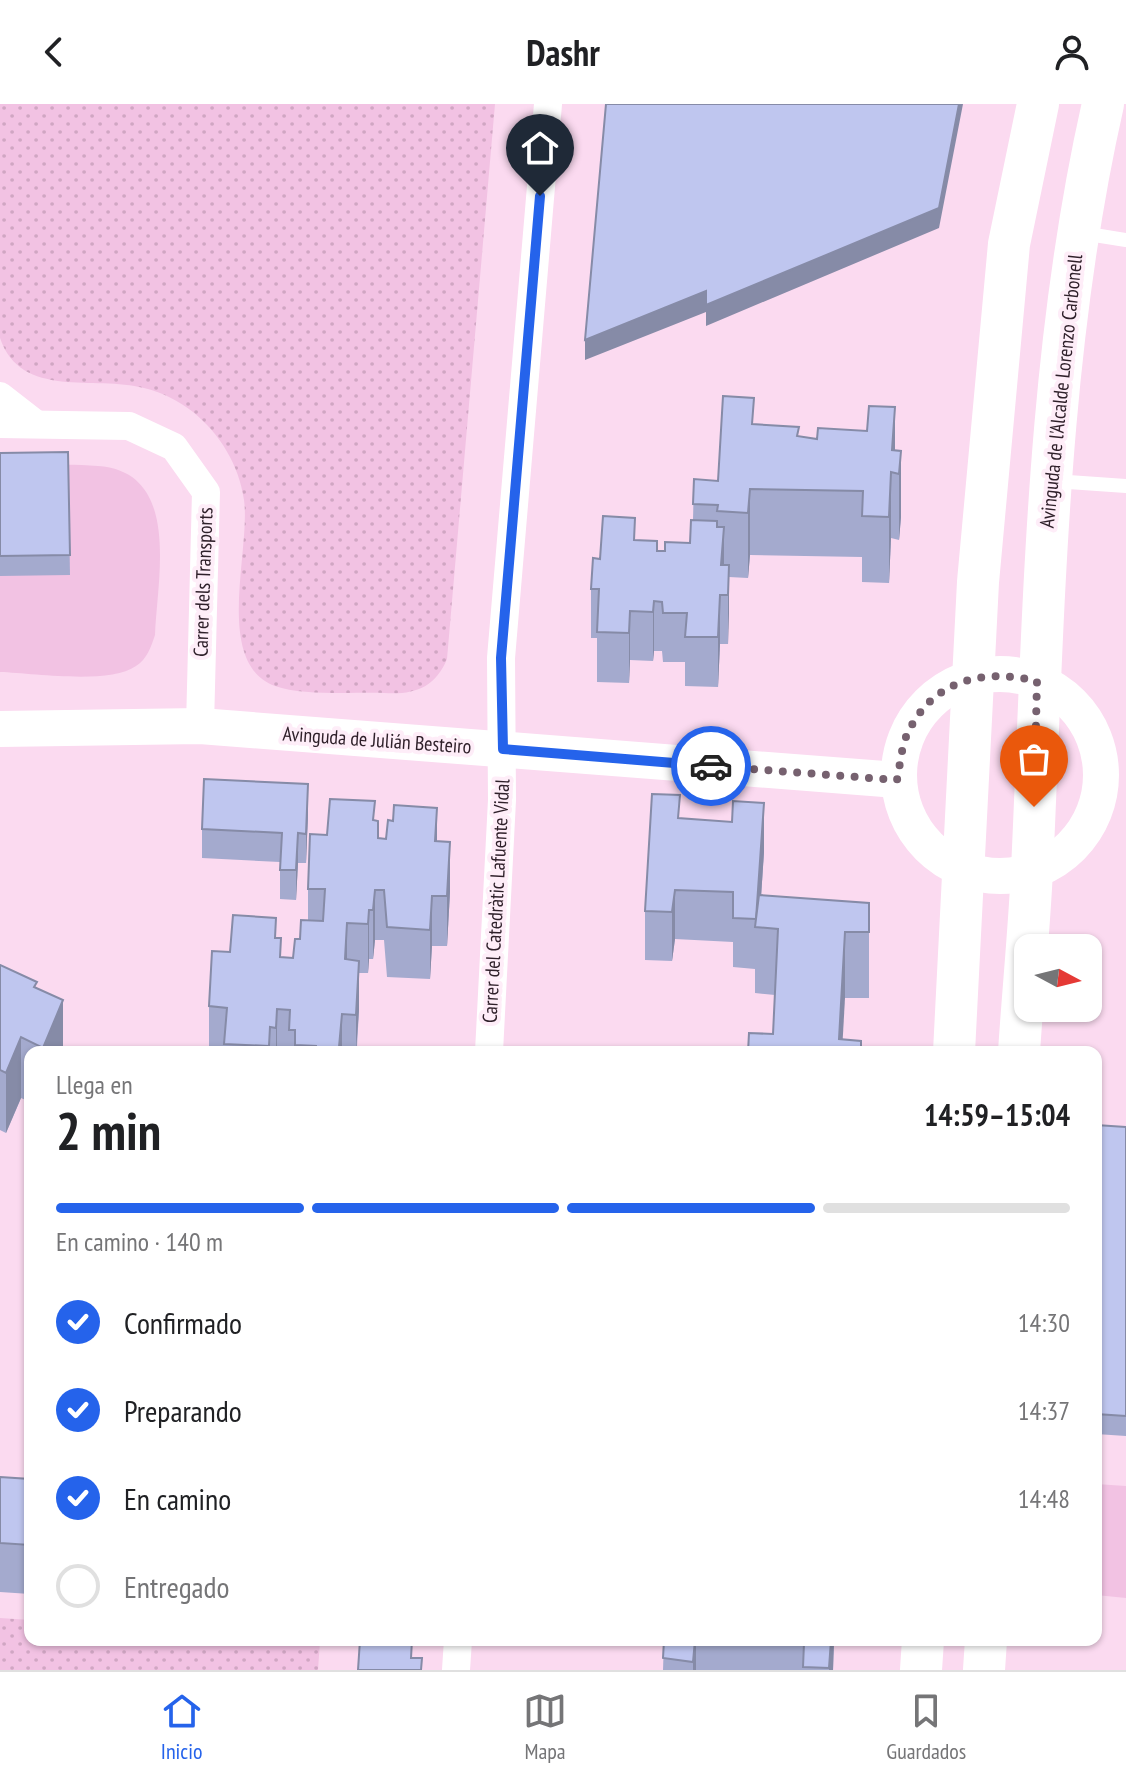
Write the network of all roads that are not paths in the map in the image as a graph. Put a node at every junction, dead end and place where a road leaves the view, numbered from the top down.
1 (548, 104) edge
2 (1038, 104) edge
3 (1103, 104) edge
4 (1078, 232) junction
5 (1126, 240) edge
6 (0, 396) edge
7 (0, 424) edge
8 (36, 424) junction
9 (1050, 481) junction
10 (1126, 486) edge
11 (974, 677) junction
12 (1037, 681) junction
13 (200, 726) junction
14 (0, 729) edge
15 (503, 749) junction
16 (897, 780) junction
17 (1113, 787) edge
18 (1032, 871) junction
19 (963, 872) junction
20 (489, 1046) edge
21 (954, 1046) edge
22 (1019, 1046) edge
23 (458, 1646) edge
24 (923, 1646) edge
25 (986, 1646) edge
26 (456, 1670) edge
27 (921, 1670) edge
28 (984, 1670) edge

1 - 15 street, Carrer del Catedràtic Lafuente Vidal
2 - 11 main road
3 - 4 main road, Avinguda de l'Alcalde Lorenzo Carbonell
4 - 5 lane
4 - 9 main road, Avinguda de l'Alcalde Lorenzo Carbonell
6 - 8 street
7 - 8 street, Carrer dels Transports
8 - 13 street, Carrer dels Transports
9 - 10 lane
9 - 12 main road, Avinguda de l'Alcalde Lorenzo Carbonell
11 - 12 street
11 - 16 street
11 - 19 main road
12 - 17 street
12 - 18 main road, Avinguda de l'Alcalde Lorenzo Carbonell
13 - 14 street, Avinguda de Julián Besteiro
13 - 15 street, Avinguda de Julián Besteiro
15 - 16 street, Avinguda de Julián Besteiro
15 - 20 street, Carrer del Catedràtic Lafuente Vidal
16 - 19 street
17 - 18 street
18 - 19 street
18 - 22 main road, Avinguda de l'Alcalde Lorenzo Carbonell
19 - 21 main road
23 - 26 street
24 - 27 main road
25 - 28 main road

